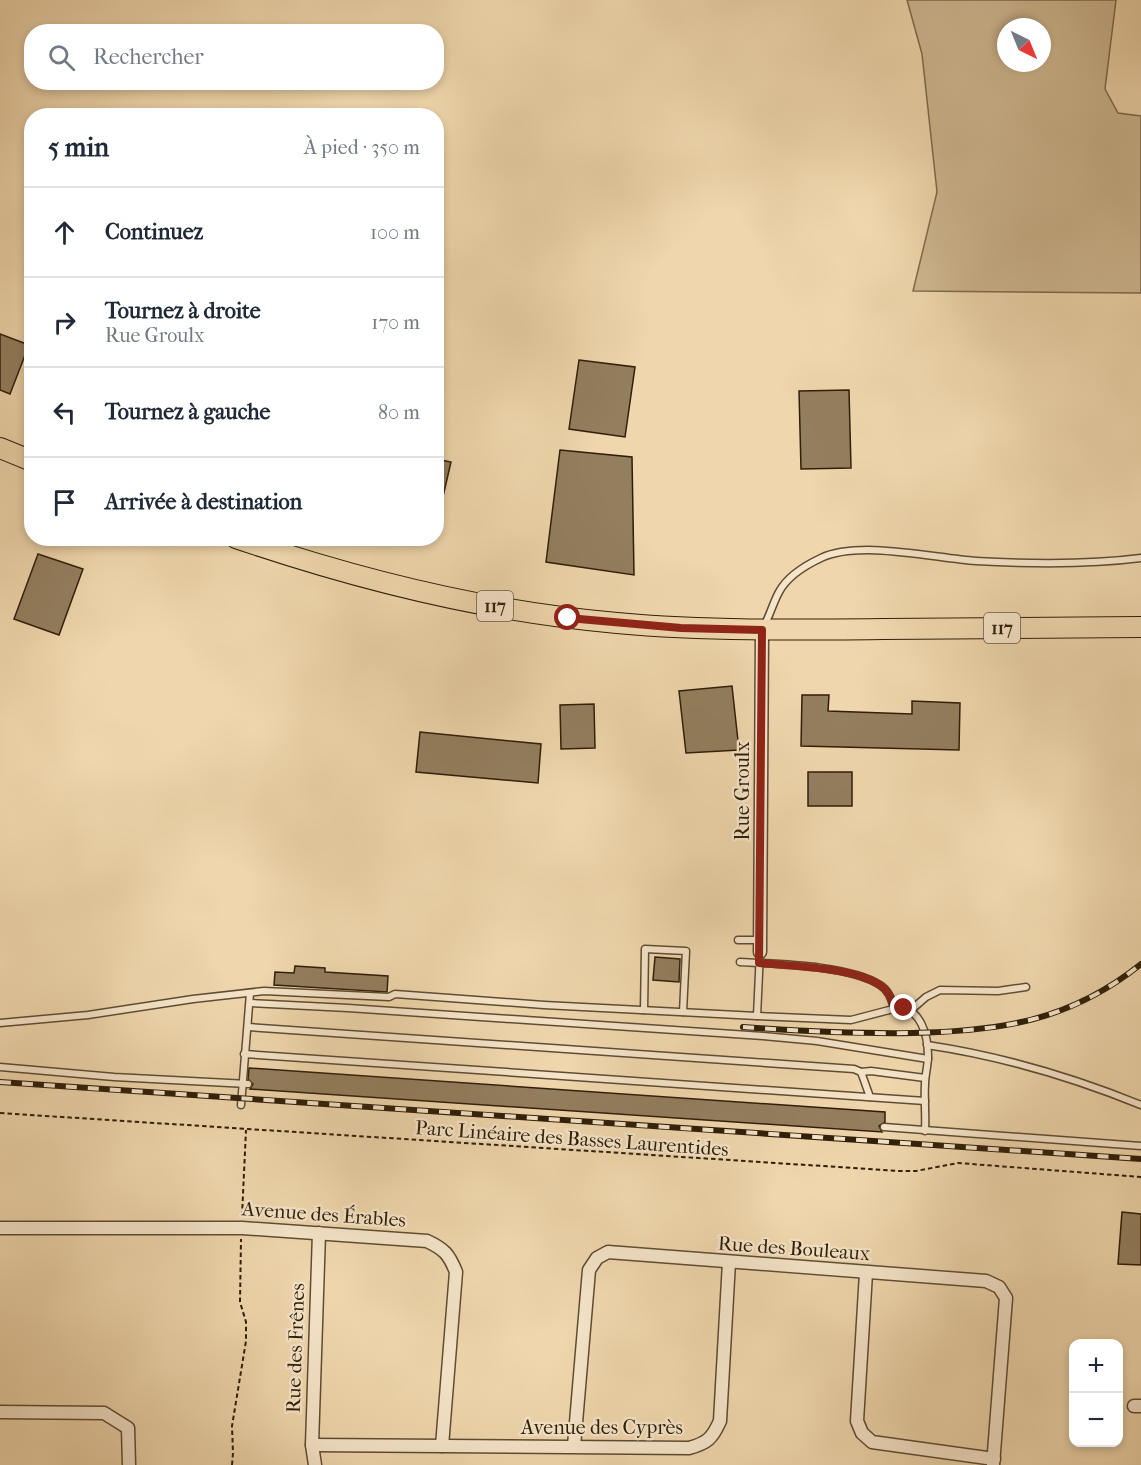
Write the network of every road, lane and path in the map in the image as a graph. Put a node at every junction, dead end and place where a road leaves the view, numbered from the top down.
1 (0, 448) edge
2 (24, 458) edge
3 (262, 546) edge
4 (1141, 558) edge
5 (1141, 627) edge
6 (762, 630) junction
7 (738, 940) dead end
8 (760, 952) junction
9 (740, 962) dead end
10 (1026, 987) dead end
11 (250, 993) junction
12 (250, 1003) junction
13 (894, 1008) junction
14 (644, 1010) junction
15 (910, 1010) junction
16 (683, 1012) junction
17 (758, 1016) junction
18 (0, 1023) edge
19 (248, 1027) junction
20 (927, 1045) junction
21 (244, 1054) junction
22 (928, 1059) junction
23 (0, 1067) edge
24 (861, 1072) junction
25 (926, 1078) junction
26 (245, 1084) junction
27 (870, 1097) junction
28 (925, 1101) junction
29 (241, 1105) dead end
30 (1141, 1105) edge
31 (0, 1113) edge
32 (884, 1127) dead end
33 (246, 1130) junction
34 (925, 1131) junction
35 (1141, 1146) edge
36 (1141, 1177) edge
37 (242, 1224) junction
38 (0, 1228) edge
39 (319, 1233) junction
40 (729, 1263) junction
41 (866, 1273) junction
42 (0, 1412) edge
43 (312, 1445) junction
44 (442, 1446) junction
45 (574, 1446) junction
46 (994, 1462) edge
47 (129, 1465) edge
48 (232, 1465) edge
49 (315, 1465) edge

1 - 2 main road
3 - 6 main road, 117
4 - 6 lane
5 - 6 main road, 117
6 - 8 street, Rue Groulx
7 - 8 lane
8 - 9 lane
8 - 13 lane
8 - 17 lane
10 - 15 lane
11 - 12 lane
11 - 14 lane
11 - 18 lane
12 - 19 lane
12 - 22 lane
13 - 15 lane
13 - 17 lane
14 - 16 lane
14 - 16 lane
15 - 20 lane
16 - 17 lane
19 - 21 lane
19 - 24 lane
20 - 22 lane
20 - 30 lane
21 - 26 lane
21 - 27 lane
22 - 25 lane
23 - 26 lane
24 - 25 lane
24 - 27 lane
25 - 28 lane
26 - 29 lane
27 - 28 lane
28 - 34 lane
31 - 33 path, Parc Linéaire des Basses Laurentides
32 - 34 lane
33 - 36 path, Parc Linéaire des Basses Laurentides
33 - 37 path
34 - 35 lane
37 - 38 street, Avenue des Érables
37 - 39 street, Avenue des Érables
37 - 48 path
39 - 43 street, Rue des Frênes
39 - 44 street, Avenue des Érables
40 - 41 street, Rue des Bouleaux
40 - 45 street, Avenue des Cyprès
40 - 45 street, Rue des Bouleaux
41 - 46 street
41 - 46 street, Rue des Bouleaux
42 - 47 street
43 - 44 street, Avenue des Cyprès
43 - 49 street, Rue des Frênes
44 - 45 street, Avenue des Cyprès

